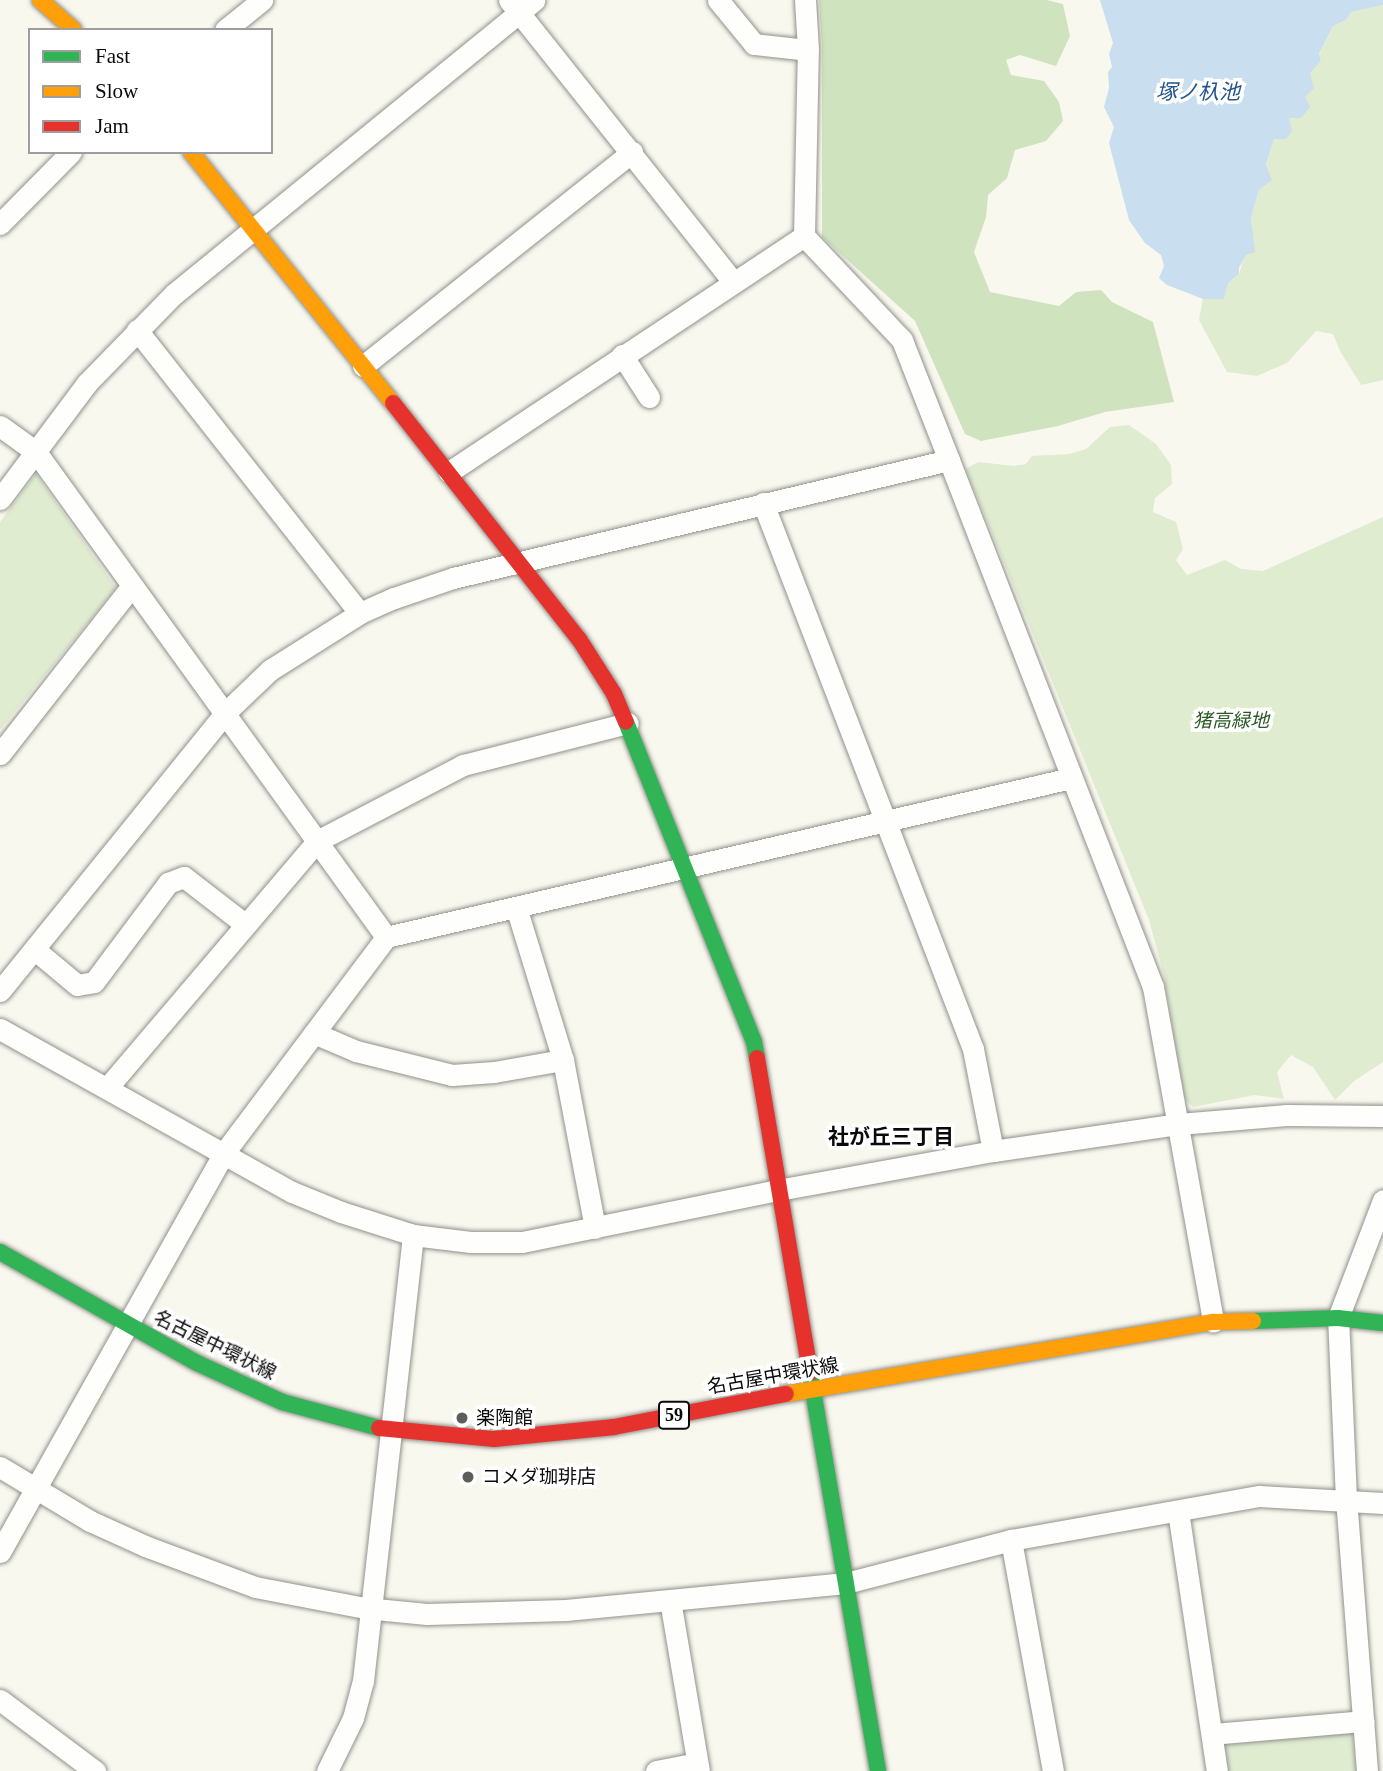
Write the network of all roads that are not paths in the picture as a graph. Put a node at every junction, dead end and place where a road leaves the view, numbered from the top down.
1 (40, 0) edge
2 (261, 0) edge
3 (718, 0) edge
4 (805, 0) edge
5 (521, 4) edge
6 (72, 28) edge
7 (227, 28) edge
8 (808, 50) junction
9 (632, 152) junction
10 (69, 154) edge
11 (193, 154) edge
12 (0, 224) edge
13 (253, 227) junction
14 (804, 236) junction
15 (733, 282) junction
16 (136, 330) junction
17 (622, 355) junction
18 (363, 366) junction
19 (649, 397) dead end
20 (0, 426) edge
21 (36, 452) junction
22 (948, 460) junction
23 (449, 472) junction
24 (0, 499) edge
25 (763, 503) junction
26 (522, 563) junction
27 (131, 587) junction
28 (360, 613) junction
29 (225, 713) junction
30 (628, 723) junction
31 (0, 754) edge
32 (1071, 778) junction
33 (887, 821) junction
34 (317, 841) junction
35 (684, 867) junction
36 (516, 906) junction
37 (246, 925) junction
38 (386, 937) junction
39 (34, 948) junction
40 (0, 991) edge
41 (0, 1029) edge
42 (314, 1034) junction
43 (564, 1060) junction
44 (107, 1088) junction
45 (1383, 1116) edge
46 (1179, 1124) junction
47 (993, 1152) junction
48 (224, 1153) junction
49 (778, 1190) junction
50 (1383, 1200) edge
51 (596, 1228) junction
52 (413, 1235) junction
53 (0, 1252) edge
54 (1338, 1318) junction
55 (1213, 1322) junction
56 (1383, 1322) edge
57 (125, 1324) junction
58 (814, 1389) junction
59 (393, 1432) junction
60 (0, 1467) edge
61 (34, 1487) junction
62 (1346, 1499) junction
63 (1383, 1503) edge
64 (1178, 1511) junction
65 (1011, 1540) junction
66 (0, 1552) edge
67 (846, 1583) junction
68 (670, 1600) junction
69 (369, 1608) junction
70 (0, 1700) edge
71 (1363, 1721) junction
72 (1212, 1734) junction
73 (698, 1767) edge
74 (95, 1771) edge
75 (327, 1771) edge
76 (656, 1771) edge
77 (878, 1771) edge
78 (1053, 1771) edge
79 (1217, 1771) edge
80 (1367, 1771) edge

1 - 6 street
2 - 7 street
3 - 8 street
4 - 8 street
5 - 9 street
5 - 13 street
8 - 14 street
9 - 15 street
9 - 18 street
10 - 12 street
11 - 13 street
13 - 16 street
13 - 18 street
14 - 15 street
14 - 22 street
15 - 17 street
16 - 21 street
16 - 28 street
17 - 19 street
17 - 23 street
18 - 23 street
20 - 21 street
21 - 24 street
21 - 27 street
22 - 25 street
22 - 32 street
23 - 26 street
25 - 26 street
25 - 33 street
26 - 28 street
26 - 30 street
27 - 29 street
27 - 31 street
28 - 29 street
29 - 34 street
29 - 39 street
30 - 34 street
30 - 35 street
32 - 33 street
32 - 46 street
33 - 35 street
33 - 47 street
34 - 37 street
34 - 38 street
35 - 36 street
35 - 49 street
36 - 38 street
36 - 43 street
37 - 39 street
37 - 44 street
38 - 42 street
39 - 40 street
41 - 44 street
42 - 43 street
42 - 48 street
43 - 51 street
44 - 48 street
45 - 46 street
46 - 47 street
46 - 55 street
47 - 49 street
48 - 52 street
48 - 57 street
49 - 51 street
49 - 58 street
50 - 54 street
51 - 52 street
52 - 59 street
53 - 57 street, 名古屋中環状線 / 59
54 - 55 street, 名古屋中環状線 / 59
54 - 56 street, 名古屋中環状線 / 59
54 - 62 street
55 - 58 street, 名古屋中環状線 / 59
57 - 59 street, 名古屋中環状線 / 59
57 - 61 street
58 - 59 street, 名古屋中環状線 / 59
58 - 67 street
59 - 69 street
60 - 61 street
61 - 66 street
61 - 69 street
62 - 63 street
62 - 64 street
62 - 71 street
64 - 65 street
64 - 72 street
65 - 67 street
65 - 78 street
67 - 68 street
67 - 77 street
68 - 69 street
68 - 73 street
69 - 75 street
70 - 74 street
71 - 72 street
71 - 80 street
72 - 79 street
73 - 76 street

